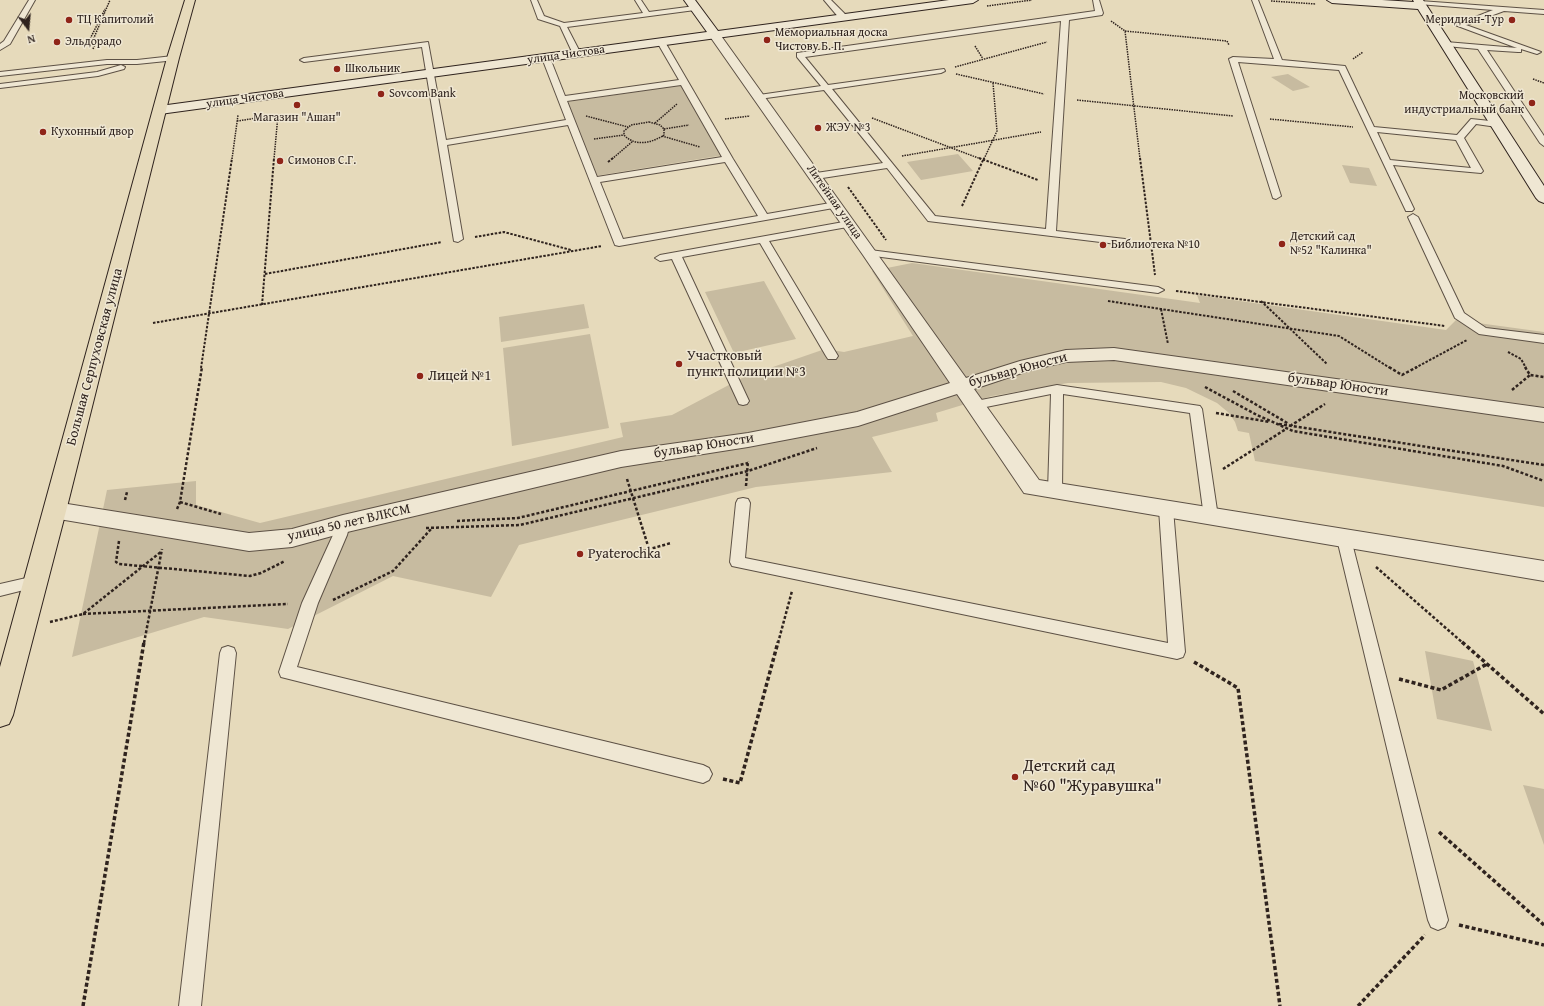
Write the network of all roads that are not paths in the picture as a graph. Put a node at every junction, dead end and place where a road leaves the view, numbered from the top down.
1 (32, 0) edge
2 (190, 0) edge
3 (534, 0) edge
4 (638, 0) edge
5 (827, 0) edge
6 (973, 0) edge
7 (1096, 0) edge
8 (1255, 0) edge
9 (1332, 0) edge
10 (1420, 3) edge
11 (692, 4) edge
12 (1504, 9) junction
13 (1544, 13) edge
14 (647, 14) junction
15 (843, 18) junction
16 (1064, 18) junction
17 (564, 25) junction
18 (715, 35) junction
19 (661, 42) junction
20 (1446, 44) junction
21 (1481, 47) junction
22 (0, 48) edge
23 (1541, 50) edge
24 (577, 54) junction
25 (173, 58) junction
26 (546, 58) junction
27 (304, 60) dead end
28 (137, 62) junction
29 (1279, 62) junction
30 (941, 71) road end
31 (0, 74) edge
32 (430, 74) junction
33 (684, 82) junction
34 (0, 86) edge
35 (826, 87) junction
36 (759, 97) junction
37 (562, 99) junction
38 (160, 110) junction
39 (571, 122) junction
40 (1497, 124) junction
41 (1371, 129) junction
42 (1459, 138) junction
43 (442, 143) junction
44 (1544, 143) edge
45 (726, 156) junction
46 (886, 162) junction
47 (1387, 162) junction
48 (816, 176) junction
49 (593, 178) junction
50 (1543, 195) edge
51 (1276, 196) dead end
52 (836, 205) junction
53 (764, 218) junction
54 (849, 224) junction
55 (1051, 233) junction
56 (763, 239) junction
57 (458, 240) road end
58 (1125, 242) dead end
59 (870, 253) junction
60 (676, 255) junction
61 (660, 258) dead end
62 (1158, 290) road end
63 (1544, 339) edge
64 (832, 356) dead end
65 (962, 385) junction
66 (1057, 389) junction
67 (743, 401) dead end
68 (976, 405) junction
69 (1544, 415) edge
70 (631, 457) joint
71 (1055, 491) junction
72 (743, 503) dead end
73 (1166, 509) junction
74 (55, 511) junction
75 (1211, 517) junction
76 (343, 524) junction
77 (1344, 539) junction
78 (1544, 571) edge
79 (35, 582) junction
80 (0, 590) edge
81 (228, 653) dead end
82 (0, 715) edge
83 (703, 774) road end
84 (1438, 920) road end
85 (190, 1006) edge

1 - 22 lane
2 - 25 main road, Большая Серпуховская улица
3 - 17 lane
4 - 14 lane
5 - 15 lane
6 - 15 street, улица Чистова
7 - 16 lane
8 - 29 lane
9 - 10 street
10 - 12 lane
10 - 20 street
11 - 14 lane
11 - 18 street, Литейная улица
12 - 13 lane
12 - 23 lane
14 - 17 lane
15 - 18 street, улица Чистова
16 - 35 lane
16 - 55 lane
17 - 24 lane
18 - 19 street, улица Чистова
18 - 36 street, Литейная улица
19 - 24 street, улица Чистова
19 - 33 lane
20 - 21 lane
20 - 40 street
21 - 23 lane
21 - 44 lane
24 - 26 street, улица Чистова
25 - 28 lane
25 - 38 main road, Большая Серпуховская улица
26 - 32 street, улица Чистова
26 - 37 lane
27 - 32 lane
28 - 31 lane
28 - 34 lane
29 - 41 lane
29 - 51 lane
30 - 35 lane
32 - 38 street, улица Чистова
32 - 43 lane
33 - 37 lane
33 - 45 lane
35 - 36 lane
35 - 46 lane
36 - 48 street, Литейная улица
37 - 39 lane
38 - 74 main road, Большая Серпуховская улица
39 - 43 lane
39 - 49 lane
40 - 42 lane
40 - 50 street
41 - 42 lane
41 - 47 lane
42 - 47 lane
43 - 57 lane
45 - 49 lane
45 - 53 lane
46 - 48 lane
46 - 55 lane
47 - 63 lane
48 - 52 street, Литейная улица
49 - 53 lane
52 - 53 lane
52 - 54 street, Литейная улица
54 - 56 lane
54 - 59 street, Литейная улица
55 - 58 lane
56 - 60 lane
56 - 64 lane
59 - 62 lane
59 - 65 street, Литейная улица
60 - 61 lane
60 - 67 lane
65 - 68 street, Литейная улица
65 - 69 street, бульвар Юности
65 - 70 street, бульвар Юности
66 - 68 lane
66 - 71 lane
66 - 75 lane
68 - 71 street, Литейная улица
70 - 76 street, улица 50 лет ВЛКСМ
71 - 73 street, Литейная улица
72 - 73 lane
73 - 75 street, Литейная улица
74 - 76 street, улица 50 лет ВЛКСМ
74 - 79 main road, Большая Серпуховская улица
75 - 77 street, Литейная улица
76 - 83 lane
77 - 78 street, Литейная улица
77 - 84 lane
79 - 80 lane
79 - 82 main road, Большая Серпуховская улица
81 - 85 lane

